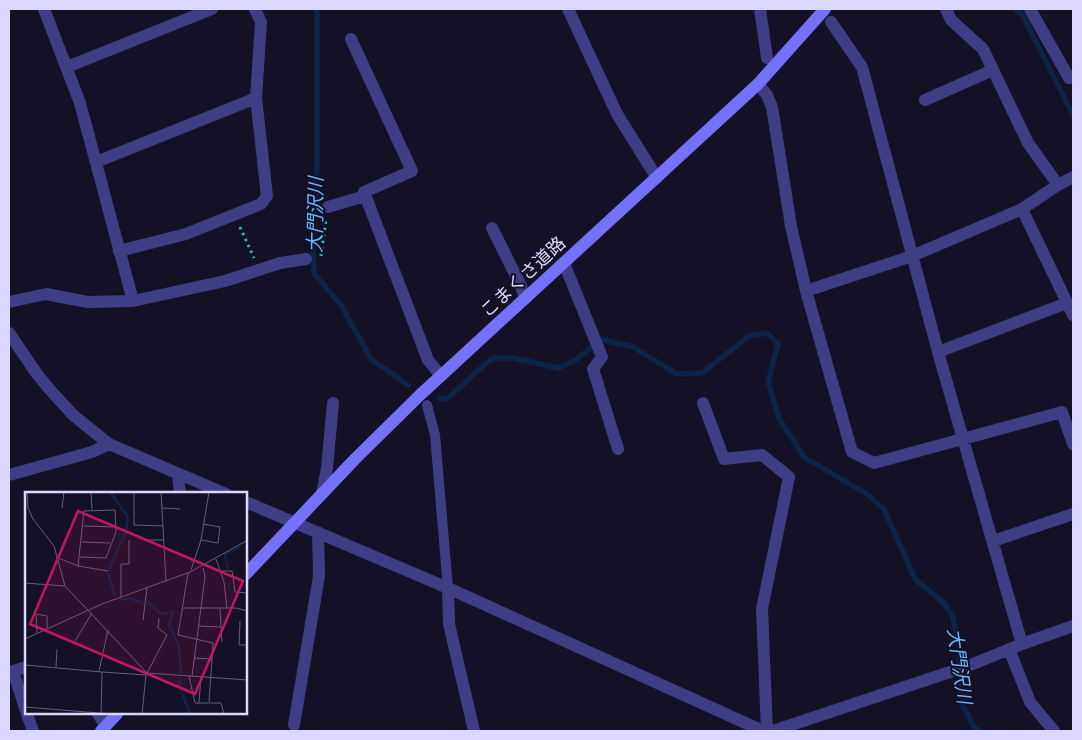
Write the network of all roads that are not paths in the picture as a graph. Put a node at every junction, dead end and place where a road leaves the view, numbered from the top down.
1 (44, 9) edge
2 (212, 9) edge
3 (256, 9) edge
4 (568, 9) edge
5 (760, 9) edge
6 (826, 9) edge
7 (946, 9) edge
8 (1030, 9) edge
9 (831, 22) dead end
10 (351, 40) dead end
11 (767, 58) dead end
12 (67, 66) junction
13 (993, 70) junction
14 (1073, 77) edge
15 (758, 84) junction
16 (256, 98) junction
17 (925, 100) dead end
18 (96, 162) junction
19 (1073, 177) edge
20 (657, 178) junction
21 (1058, 185) junction
22 (365, 196) junction
23 (328, 207) road end
24 (1022, 208) junction
25 (492, 228) dead end
26 (120, 251) junction
27 (912, 256) junction
28 (306, 259) road end
29 (564, 263) junction
30 (806, 291) junction
31 (525, 299) junction
32 (132, 301) junction
33 (9, 302) edge
34 (1067, 303) junction
35 (1073, 315) edge
36 (9, 333) edge
37 (938, 352) junction
38 (441, 376) junction
39 (332, 403) dead end
40 (703, 403) dead end
41 (427, 406) dead end
42 (963, 440) junction
43 (109, 444) junction
44 (1073, 444) edge
45 (618, 448) dead end
46 (178, 474) junction
47 (9, 475) edge
48 (180, 492) edge
49 (221, 492) edge
50 (322, 494) junction
51 (248, 503) edge
52 (1073, 514) edge
53 (294, 523) junction
54 (318, 532) junction
55 (993, 541) junction
56 (248, 572) edge
57 (448, 588) junction
58 (1073, 626) edge
59 (1022, 644) junction
60 (1009, 649) junction
61 (25, 667) edge
62 (25, 706) edge
63 (28, 715) edge
64 (98, 715) edge
65 (116, 715) edge
66 (294, 725) dead end
67 (103, 728) edge
68 (33, 731) edge
69 (474, 731) edge
70 (763, 731) edge
71 (767, 731) edge
72 (773, 731) edge
73 (1054, 731) edge

1 - 12 street
2 - 12 street
3 - 16 street
4 - 20 street
5 - 11 street
6 - 15 street, こまくさ道路
7 - 13 street
8 - 14 street
9 - 27 street
10 - 22 street
12 - 18 street
13 - 17 street
13 - 21 street
15 - 20 street, こまくさ道路
15 - 30 street
16 - 18 street
16 - 26 street
18 - 26 street
19 - 21 street
20 - 29 street, こまくさ道路
21 - 24 street
22 - 23 street
22 - 38 street
24 - 27 street
24 - 34 street
25 - 31 street
26 - 32 street
27 - 30 street
27 - 37 street
28 - 32 street
29 - 31 street, こまくさ道路
29 - 45 street
30 - 42 street
31 - 38 street, こまくさ道路
32 - 33 street
34 - 35 street
34 - 37 street
36 - 43 street
37 - 42 street
38 - 50 street, こまくさ道路
39 - 50 street
40 - 71 street
41 - 57 lane
42 - 44 street
42 - 55 street
43 - 46 street
43 - 47 street
46 - 48 street
46 - 49 street
50 - 53 street, こまくさ道路
51 - 53 street
52 - 55 street
53 - 54 street
53 - 56 street, こまくさ道路
54 - 57 street
54 - 66 street
55 - 59 street
57 - 69 street
57 - 70 street
58 - 59 street
59 - 60 street
60 - 72 street
60 - 73 street
61 - 62 street
63 - 68 street
64 - 67 street
65 - 67 street

